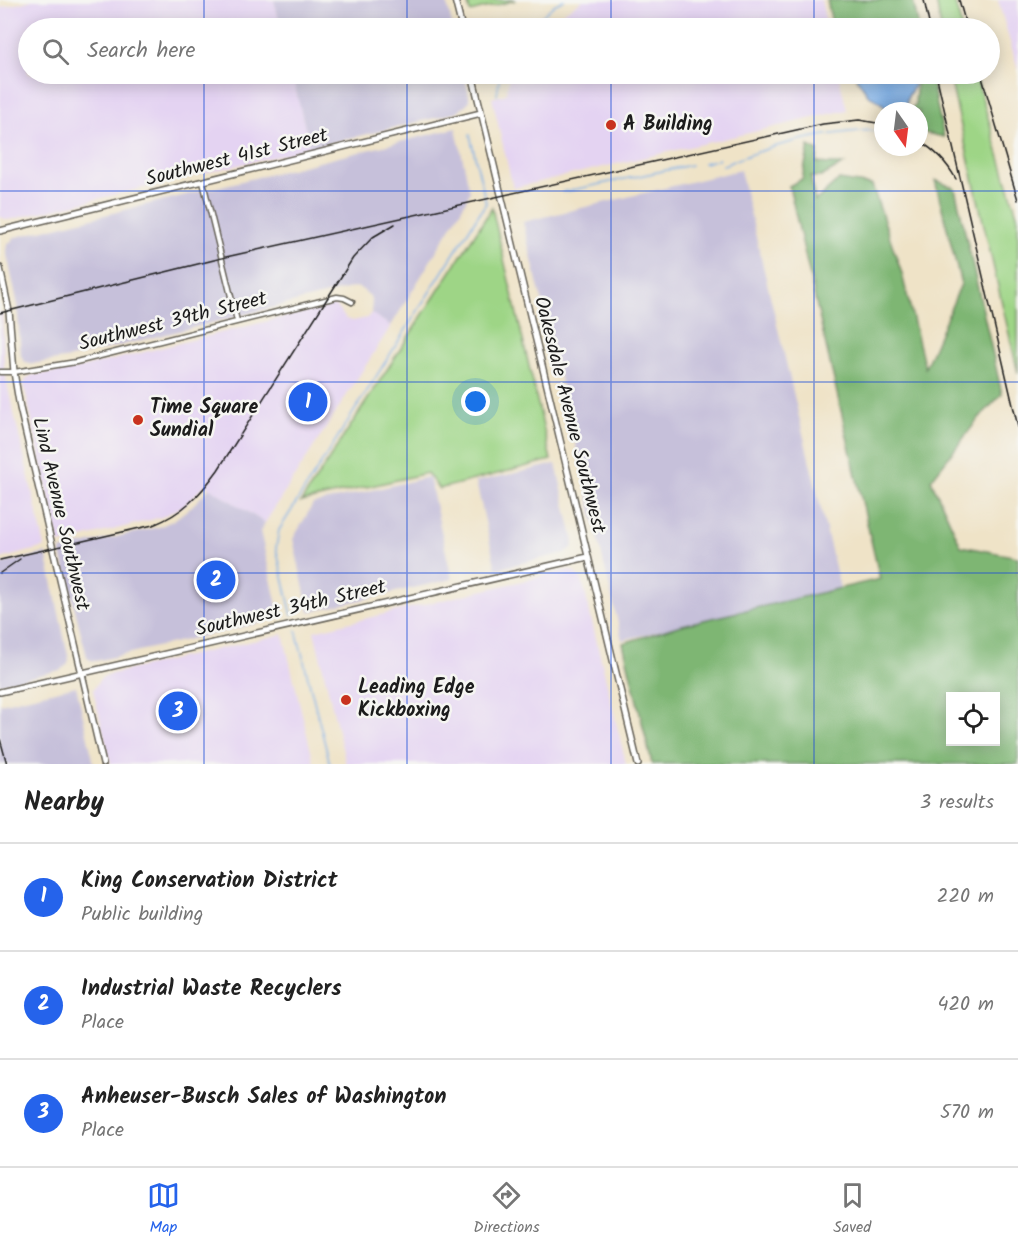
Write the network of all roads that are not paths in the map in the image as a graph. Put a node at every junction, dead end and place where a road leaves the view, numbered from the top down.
1 (455, 0) edge
2 (460, 18) edge
3 (474, 84) edge
4 (481, 113) junction
5 (203, 182) junction
6 (0, 231) edge
7 (0, 268) edge
8 (352, 302) dead end
9 (237, 321) junction
10 (0, 372) edge
11 (14, 372) junction
12 (588, 557) junction
13 (82, 673) junction
14 (0, 692) edge
15 (103, 764) edge
16 (638, 764) edge

1 - 2 street
3 - 4 street, Oakesdale Avenue Southwest
4 - 5 street, Southwest 41st Street
4 - 12 street, Oakesdale Avenue Southwest
5 - 6 street, Southwest 41st Street
5 - 9 street
7 - 11 street, Lind Avenue Southwest
8 - 9 street, Southwest 39th Street
9 - 11 street, Southwest 39th Street
10 - 11 street, Southwest 39th Street
11 - 13 street, Lind Avenue Southwest
12 - 13 street, Southwest 34th Street
12 - 16 street, Oakesdale Avenue Southwest
13 - 14 street, Southwest 34th Street
13 - 15 street, Lind Avenue Southwest

